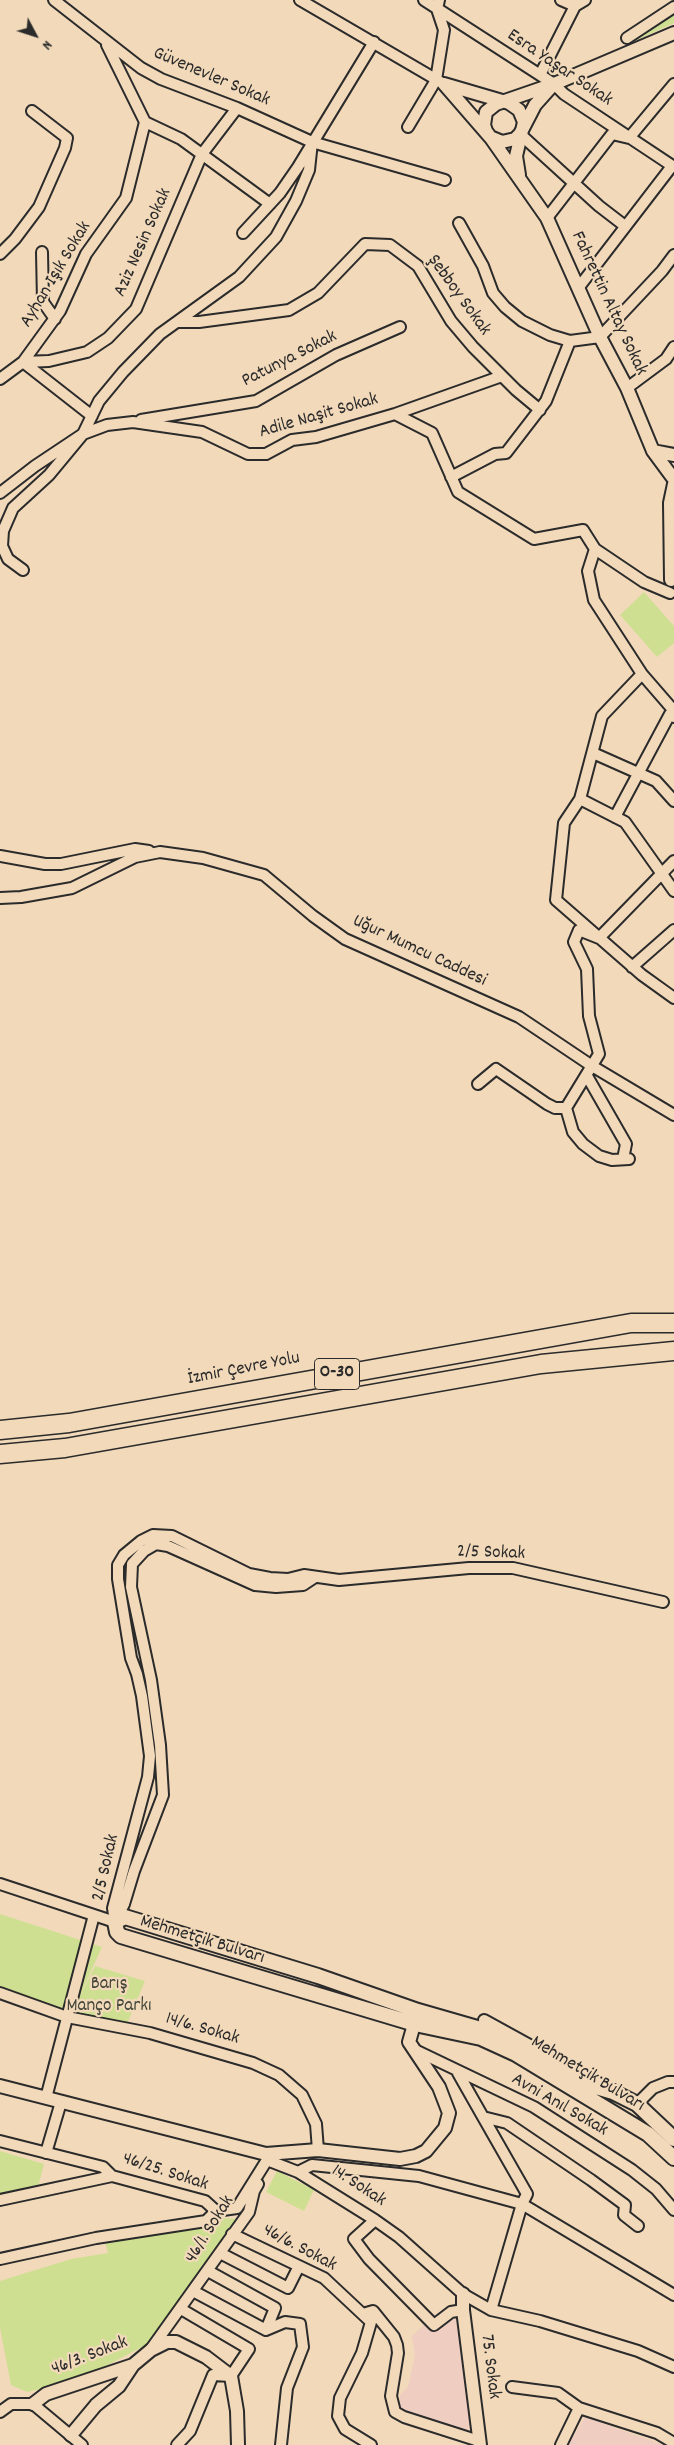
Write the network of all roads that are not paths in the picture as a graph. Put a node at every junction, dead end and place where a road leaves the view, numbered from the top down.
1 (54, 0) edge
2 (300, 0) edge
3 (424, 0) edge
4 (561, 0) edge
5 (586, 0) edge
6 (577, 3) edge
7 (438, 5) edge
8 (674, 6) edge
9 (674, 33) edge
10 (101, 36) junction
11 (627, 38) dead end
12 (374, 42) junction
13 (540, 75) junction
14 (440, 82) junction
15 (554, 84) junction
16 (673, 87) edge
17 (502, 102) junction
18 (237, 108) junction
19 (32, 110) dead end
20 (145, 122) junction
21 (408, 127) dead end
22 (520, 134) junction
23 (490, 137) junction
24 (629, 138) junction
25 (312, 142) junction
26 (202, 154) junction
27 (673, 167) edge
28 (519, 177) junction
29 (445, 180) dead end
30 (574, 182) junction
31 (270, 204) junction
32 (547, 218) junction
33 (459, 222) dead end
34 (625, 226) junction
35 (243, 233) dead end
36 (42, 252) dead end
37 (0, 254) edge
38 (674, 255) edge
39 (579, 287) junction
40 (55, 319) junction
41 (177, 322) junction
42 (400, 327) dead end
43 (600, 337) junction
44 (570, 341) junction
45 (674, 347) edge
46 (670, 361) edge
47 (24, 362) junction
48 (502, 376) junction
49 (0, 378) edge
50 (626, 388) junction
51 (540, 410) junction
52 (395, 414) junction
53 (92, 416) junction
54 (133, 422) junction
55 (83, 434) junction
56 (653, 451) junction
57 (674, 455) edge
58 (450, 477) junction
59 (674, 479) edge
60 (0, 493) edge
61 (595, 549) junction
62 (674, 561) edge
63 (23, 570) dead end
64 (671, 580) junction
65 (672, 596) edge
66 (642, 674) junction
67 (674, 711) edge
68 (674, 717) edge
69 (593, 754) junction
70 (638, 773) junction
71 (580, 799) junction
72 (674, 800) edge
73 (615, 816) junction
74 (160, 852) junction
75 (0, 856) edge
76 (674, 861) edge
77 (662, 875) junction
78 (674, 891) edge
79 (0, 898) edge
80 (674, 930) edge
81 (599, 938) junction
82 (632, 966) junction
83 (674, 998) edge
84 (592, 1066) junction
85 (587, 1076) junction
86 (478, 1084) dead end
87 (566, 1108) junction
88 (674, 1114) edge
89 (674, 1319) edge
90 (631, 1323) junction
91 (674, 1323) edge
92 (674, 1351) edge
93 (625, 1356) junction
94 (674, 1359) edge
95 (0, 1430) edge
96 (0, 1454) edge
97 (315, 1577) junction
98 (663, 1602) dead end
99 (0, 1884) edge
100 (94, 1915) junction
101 (115, 1922) junction
102 (0, 1993) edge
103 (67, 2017) junction
104 (416, 2018) junction
105 (483, 2034) junction
106 (414, 2049) junction
107 (458, 2072) junction
108 (674, 2082) edge
109 (0, 2086) edge
110 (46, 2098) junction
111 (61, 2102) junction
112 (637, 2104) junction
113 (483, 2117) junction
114 (674, 2139) edge
115 (0, 2141) edge
116 (318, 2150) junction
117 (46, 2153) junction
118 (674, 2158) edge
119 (268, 2159) junction
120 (298, 2172) junction
121 (112, 2176) junction
122 (0, 2200) edge
123 (522, 2204) junction
124 (674, 2210) edge
125 (216, 2211) junction
126 (375, 2220) junction
127 (638, 2226) dead end
128 (232, 2234) junction
129 (220, 2253) junction
130 (0, 2259) edge
131 (299, 2266) junction
132 (208, 2271) junction
133 (193, 2291) junction
134 (463, 2294) junction
135 (674, 2295) edge
136 (181, 2309) junction
137 (463, 2310) junction
138 (491, 2310) junction
139 (363, 2314) junction
140 (266, 2330) junction
141 (150, 2350) junction
142 (133, 2365) junction
143 (674, 2367) edge
144 (231, 2376) junction
145 (512, 2387) dead end
146 (33, 2404) junction
147 (579, 2408) junction
148 (0, 2412) edge
149 (71, 2435) junction
150 (480, 2443) edge
151 (674, 2443) edge
152 (82, 2445) edge
153 (177, 2445) edge
154 (238, 2445) edge
155 (281, 2445) edge
156 (371, 2445) edge
157 (560, 2445) edge

1 - 10 street, Güvenevler Sokak
2 - 12 street
3 - 7 street, Esra Yaşar Sokak
4 - 6 street
5 - 6 street
6 - 13 street
7 - 13 street, Esra Yaşar Sokak
7 - 14 street
8 - 11 street
9 - 15 street
10 - 18 street, Güvenevler Sokak
10 - 20 street
12 - 14 street
12 - 25 street
13 - 15 street, Esra Yaşar Sokak
14 - 17 street
14 - 21 street
14 - 23 street, Fahrettin Altay Sokak
15 - 17 street
15 - 22 street
15 - 24 street, Esra Yaşar Sokak
16 - 24 street
17 - 22 street
17 - 23 street
18 - 25 street, Güvenevler Sokak
18 - 26 street, Aziz Nesin Sokak
19 - 37 street
20 - 26 street
20 - 40 street, Ayhan Işık Sokak
22 - 23 street
22 - 28 street
22 - 30 street
23 - 28 street, Fahrettin Altay Sokak
24 - 27 street, Esra Yaşar Sokak
24 - 30 street
25 - 29 street, Güvenevler Sokak
25 - 31 street
25 - 41 street
26 - 31 street
26 - 47 street, Aziz Nesin Sokak
27 - 34 street
28 - 32 street, Fahrettin Altay Sokak
30 - 32 street
30 - 34 street
31 - 35 street
32 - 39 street, Fahrettin Altay Sokak
33 - 44 street
34 - 39 street
36 - 40 street
38 - 43 street
39 - 43 street, Fahrettin Altay Sokak
40 - 47 street, Ayhan Işık Sokak
41 - 48 street, Şebboy Sokak
41 - 53 street
42 - 54 street, Patunya Sokak
43 - 44 street
43 - 50 street, Fahrettin Altay Sokak
44 - 51 street
45 - 46 street
46 - 50 street
47 - 49 street, Ayhan Işık Sokak
47 - 53 street
48 - 51 street, Şebboy Sokak
48 - 52 street, Adile Naşit Sokak
50 - 56 street, Fahrettin Altay Sokak
51 - 58 street
52 - 54 street, Adile Naşit Sokak
52 - 58 street
53 - 55 street
54 - 55 street, Adile Naşit Sokak
55 - 60 street
55 - 63 street, Adile Naşit Sokak
56 - 57 street
56 - 59 street, Fahrettin Altay Sokak
58 - 61 street
59 - 64 street
61 - 65 street
61 - 66 street
62 - 64 street
64 - 65 street
66 - 67 street
66 - 69 street
68 - 70 street
69 - 70 street
69 - 71 street
70 - 72 street
70 - 73 street
71 - 73 street
71 - 81 street
73 - 77 street
74 - 75 street
74 - 79 street, Uğur Mumcu Caddesi
74 - 84 street, Uğur Mumcu Caddesi
76 - 77 street
77 - 78 street
77 - 81 street
80 - 82 street
81 - 82 street
81 - 84 street
82 - 83 street
84 - 85 street
84 - 88 street, Uğur Mumcu Caddesi
85 - 87 street
85 - 87 street
86 - 87 street
89 - 90 highway
90 - 91 highway, İzmir Çevre Yolu / O-30
90 - 95 highway, İzmir Çevre Yolu / O-30
92 - 93 highway, O-30
93 - 94 highway
93 - 96 highway, O-30
97 - 98 street, 2/5 Sokak
97 - 101 street, 2/5 Sokak
97 - 101 street, 2/5 Sokak
99 - 100 street
100 - 101 street
100 - 103 street
101 - 104 main road, Mehmetçik Bulvarı
102 - 103 street, 14/6. Sokak
103 - 110 street
103 - 116 street, 14/6. Sokak
104 - 105 main road, Mehmetçik Bulvarı
104 - 106 street
105 - 112 main road, Mehmetçik Bulvarı
105 - 118 main road, Mehmetçik Bulvarı
106 - 107 street, Avni Anıl Sokak
106 - 116 street
107 - 113 street
107 - 124 street, Avni Anıl Sokak
108 - 112 street
109 - 110 street, 14. Sokak
110 - 111 street, 14. Sokak
111 - 117 street
111 - 119 street, 14. Sokak
112 - 114 main road, Mehmetçik Bulvarı
113 - 123 street
113 - 127 street
115 - 117 street, 46/25. Sokak
116 - 119 street
117 - 121 street, 46/25. Sokak
119 - 120 street, 14. Sokak
119 - 125 street, 46/25. Sokak
119 - 128 street, 46/1. Sokak
120 - 123 street
120 - 126 street, 14. Sokak
121 - 122 street
121 - 125 street, 46/25. Sokak
123 - 135 street
123 - 138 street
125 - 130 street
126 - 134 street, 14. Sokak
126 - 137 street
128 - 129 street, 46/1. Sokak
128 - 131 street, 46/6. Sokak
129 - 131 street
129 - 132 street, 46/1. Sokak
131 - 139 street, 46/6. Sokak
132 - 133 street, 46/1. Sokak
132 - 140 street
133 - 136 street, 46/1. Sokak
133 - 140 street, 46/1. Sokak
134 - 137 street, 75. Sokak
134 - 138 street, 14. Sokak
136 - 141 street, 46/1. Sokak
136 - 144 street
137 - 150 street, 75. Sokak
138 - 143 street, 14. Sokak
139 - 150 street, 46/6. Sokak
139 - 156 street
140 - 155 street
141 - 142 street, 46/3. Sokak
141 - 144 street, 46/3. Sokak
142 - 146 street, 46/3. Sokak
142 - 149 street
144 - 153 street
144 - 154 street
145 - 147 street
146 - 148 street
146 - 149 street
147 - 151 street
147 - 157 street
149 - 152 street

